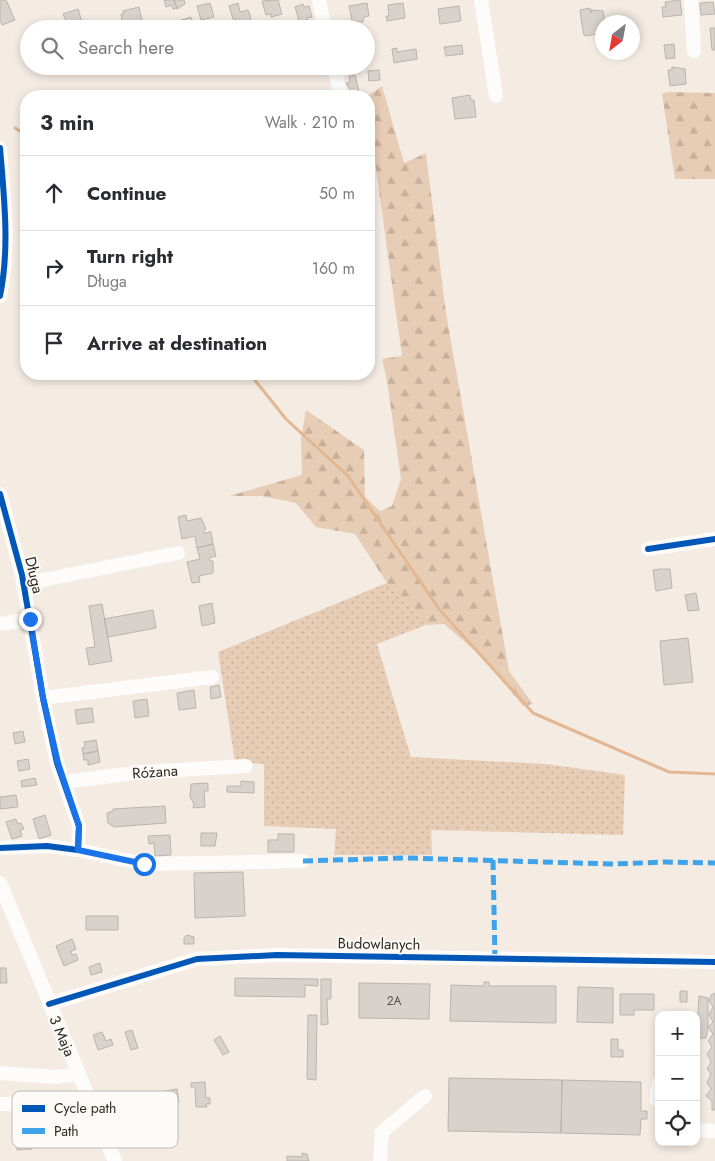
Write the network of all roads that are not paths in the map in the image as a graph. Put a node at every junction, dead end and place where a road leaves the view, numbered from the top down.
1 (319, 0) edge
2 (481, 0) edge
3 (691, 0) edge
4 (323, 20) edge
5 (694, 51) dead end
6 (336, 75) edge
7 (339, 90) edge
8 (496, 96) dead end
9 (0, 148) edge
10 (0, 296) edge
11 (0, 494) edge
12 (715, 539) edge
13 (648, 549) dead end
14 (178, 553) dead end
15 (23, 584) junction
16 (30, 619) junction
17 (0, 624) edge
18 (212, 677) dead end
19 (43, 698) junction
20 (246, 766) dead end
21 (64, 782) junction
22 (0, 848) edge
23 (78, 850) junction
24 (303, 862) dead end
25 (0, 883) edge
26 (715, 962) edge
27 (49, 1004) junction
28 (0, 1073) edge
29 (78, 1074) junction
30 (86, 1091) edge
31 (425, 1096) dead end
32 (700, 1130) edge
33 (715, 1131) edge
34 (110, 1148) edge
35 (115, 1161) edge
36 (380, 1161) edge

1 - 4 street
2 - 8 street
3 - 5 street
6 - 7 street
9 - 10 street
11 - 15 street, Długa
12 - 13 street
14 - 15 street
15 - 16 street, Długa
16 - 17 street
16 - 19 street, Długa
18 - 19 street
19 - 21 street, Długa
20 - 21 street, Różana
21 - 23 street, Długa
22 - 23 street
23 - 24 street
25 - 27 street, 3 Maja
26 - 27 street, Budowlanych
27 - 29 street, 3 Maja
28 - 29 street
29 - 30 street, 3 Maja
31 - 36 street
32 - 33 street
34 - 35 street, 3 Maja

